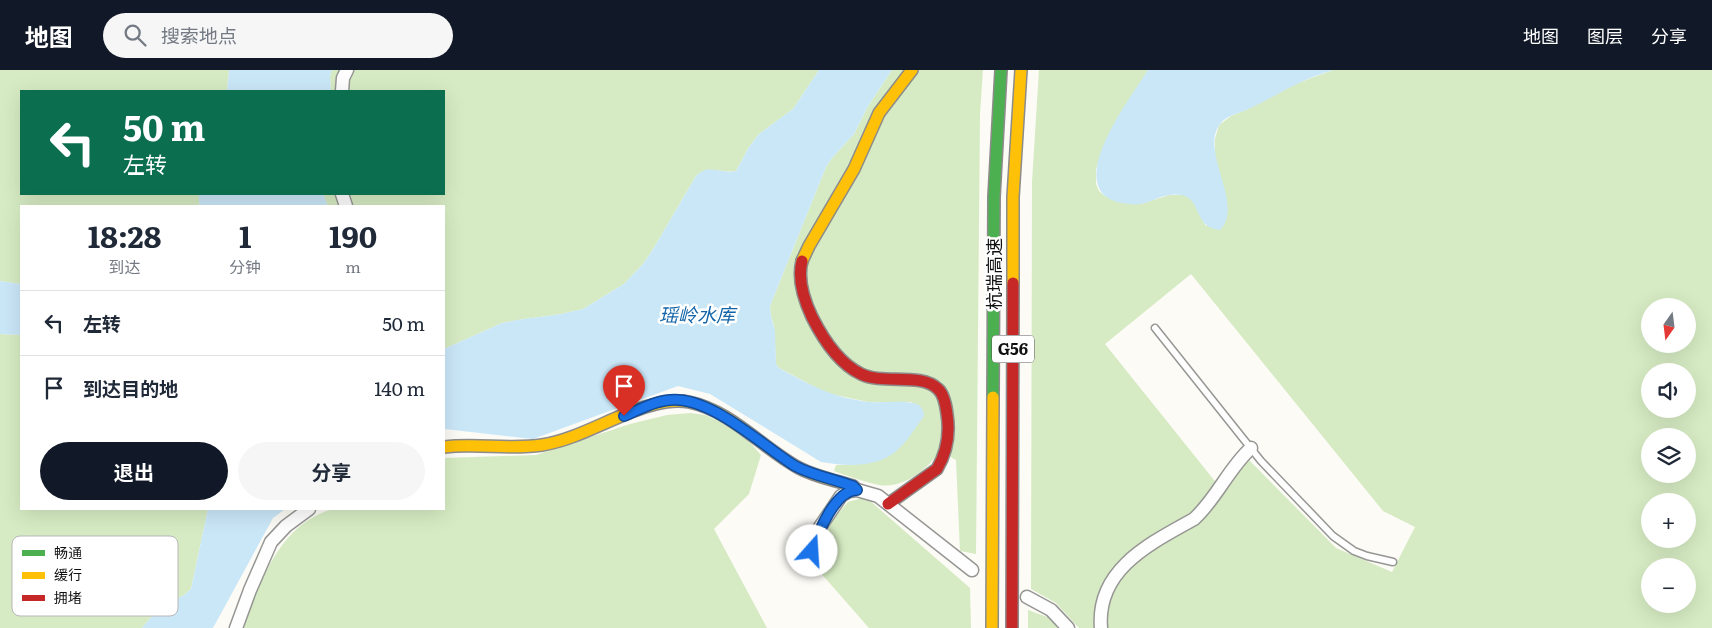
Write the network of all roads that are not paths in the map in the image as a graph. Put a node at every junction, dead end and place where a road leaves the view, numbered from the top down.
1 (346, 70) edge
2 (912, 70) edge
3 (1001, 70) edge
4 (1020, 70) edge
5 (342, 90) edge
6 (1155, 328) dead end
7 (445, 447) edge
8 (1251, 448) junction
9 (857, 490) junction
10 (888, 504) junction
11 (307, 510) edge
12 (1393, 562) dead end
13 (807, 567) dead end
14 (972, 570) dead end
15 (1027, 597) dead end
16 (236, 628) edge
17 (992, 628) edge
18 (1012, 628) edge
19 (1068, 628) edge
20 (1102, 628) edge

1 - 5 street
2 - 10 main road
3 - 17 main road, 杭瑞高速 / G56
4 - 18 main road, 杭瑞高速 / G56
6 - 8 lane
7 - 9 main road
8 - 12 lane
8 - 20 street
9 - 10 street
9 - 13 street
10 - 14 street
11 - 16 street
15 - 19 street

